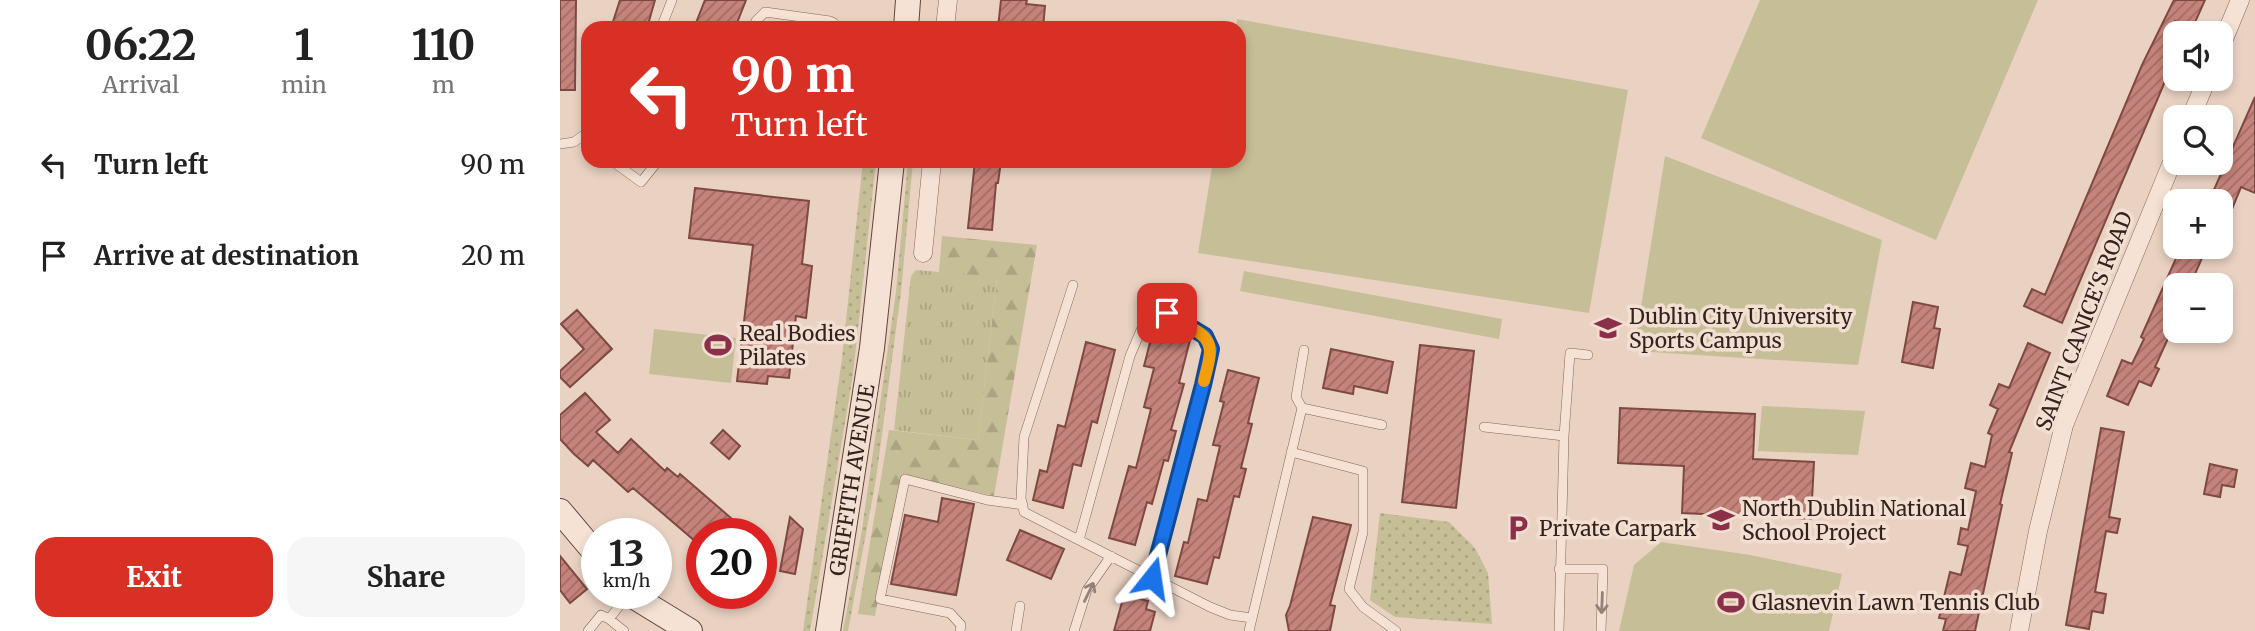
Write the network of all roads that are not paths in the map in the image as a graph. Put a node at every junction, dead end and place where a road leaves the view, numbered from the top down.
1 (672, 0) edge
2 (908, 0) edge
3 (948, 0) edge
4 (2240, 0) edge
5 (664, 21) edge
6 (756, 21) edge
7 (830, 21) edge
8 (906, 21) edge
9 (946, 21) edge
10 (2231, 21) edge
11 (581, 137) edge
12 (560, 144) edge
13 (622, 168) edge
14 (652, 168) edge
15 (891, 168) edge
16 (931, 168) edge
17 (2167, 175) edge
18 (923, 253) dead end
19 (1073, 285) dead end
20 (1304, 350) dead end
21 (1588, 355) dead end
22 (1302, 408) junction
23 (1382, 425) dead end
24 (1484, 428) dead end
25 (1564, 436) junction
26 (1291, 452) junction
27 (1023, 505) junction
28 (560, 511) edge
29 (581, 536) edge
30 (1079, 540) junction
31 (1111, 556) junction
32 (1559, 569) junction
33 (1152, 578) junction
34 (1020, 606) dead end
35 (617, 609) edge
36 (654, 609) edge
37 (1252, 618) junction
38 (609, 619) junction
39 (588, 631) edge
40 (624, 631) edge
41 (690, 631) edge
42 (828, 631) edge
43 (960, 631) edge
44 (1016, 631) edge
45 (1074, 631) edge
46 (1249, 631) edge
47 (1396, 631) edge
48 (1559, 631) edge
49 (1601, 631) edge
50 (2019, 631) edge

1 - 5 lane
2 - 8 main road
3 - 9 street
4 - 10 street
6 - 7 lane
11 - 12 lane
13 - 14 lane
15 - 42 main road, GRIFFITH AVENUE
16 - 18 street
17 - 50 street, SAINT CANICE'S ROAD
19 - 27 lane
20 - 22 lane
21 - 25 lane
22 - 23 lane
22 - 26 lane
24 - 25 lane
25 - 32 lane
26 - 37 lane
26 - 47 lane
27 - 30 lane
27 - 43 lane
28 - 29 main road
30 - 31 lane
30 - 33 lane
31 - 33 lane
45 -> 31 lane
32 - 48 lane
32 -> 49 lane
33 - 37 lane
34 - 44 lane
35 - 38 lane
36 - 41 main road
37 - 46 lane
38 - 39 lane
38 - 40 lane

